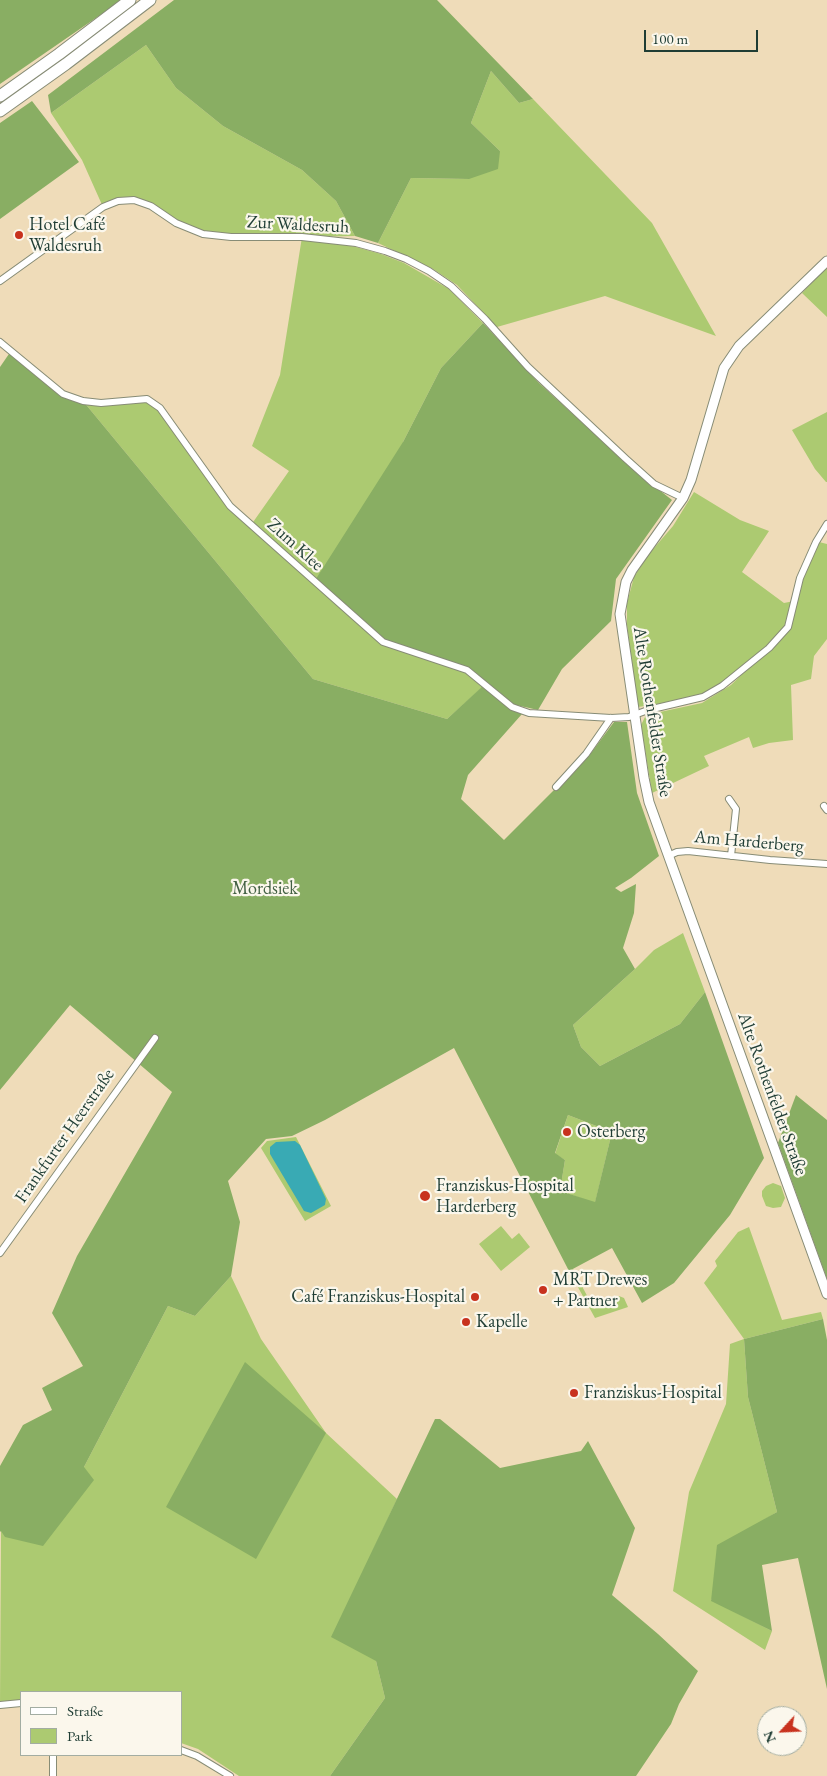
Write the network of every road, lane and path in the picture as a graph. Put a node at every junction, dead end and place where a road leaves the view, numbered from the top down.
1 (130, 0) edge
2 (150, 0) edge
3 (0, 96) edge
4 (0, 111) edge
5 (827, 261) edge
6 (0, 281) edge
7 (0, 342) edge
8 (683, 498) junction
9 (827, 524) edge
10 (634, 715) junction
11 (612, 718) junction
12 (556, 787) dead end
13 (729, 800) dead end
14 (668, 856) junction
15 (732, 856) junction
16 (827, 864) edge
17 (155, 1038) dead end
18 (0, 1253) edge
19 (827, 1294) edge
20 (20, 1703) edge
21 (0, 1705) edge
22 (182, 1750) edge
23 (53, 1756) edge
24 (53, 1776) edge
25 (230, 1776) edge

1 - 3 highway
2 - 4 highway
5 - 8 street, Alte Rothenfelder Straße
6 - 8 street, Zur Waldesruh
7 - 11 street, Zum Klee
8 - 10 street, Alte Rothenfelder Straße
9 - 10 street, Zum Klee
10 - 11 street, Zum Klee
10 - 14 street, Alte Rothenfelder Straße
11 - 12 street
13 - 15 street
14 - 15 street, Am Harderberg
14 - 19 street, Alte Rothenfelder Straße
15 - 16 street, Am Harderberg
17 - 18 street, Frankfurter Heerstraße
20 - 21 street
22 - 25 street
23 - 24 street

